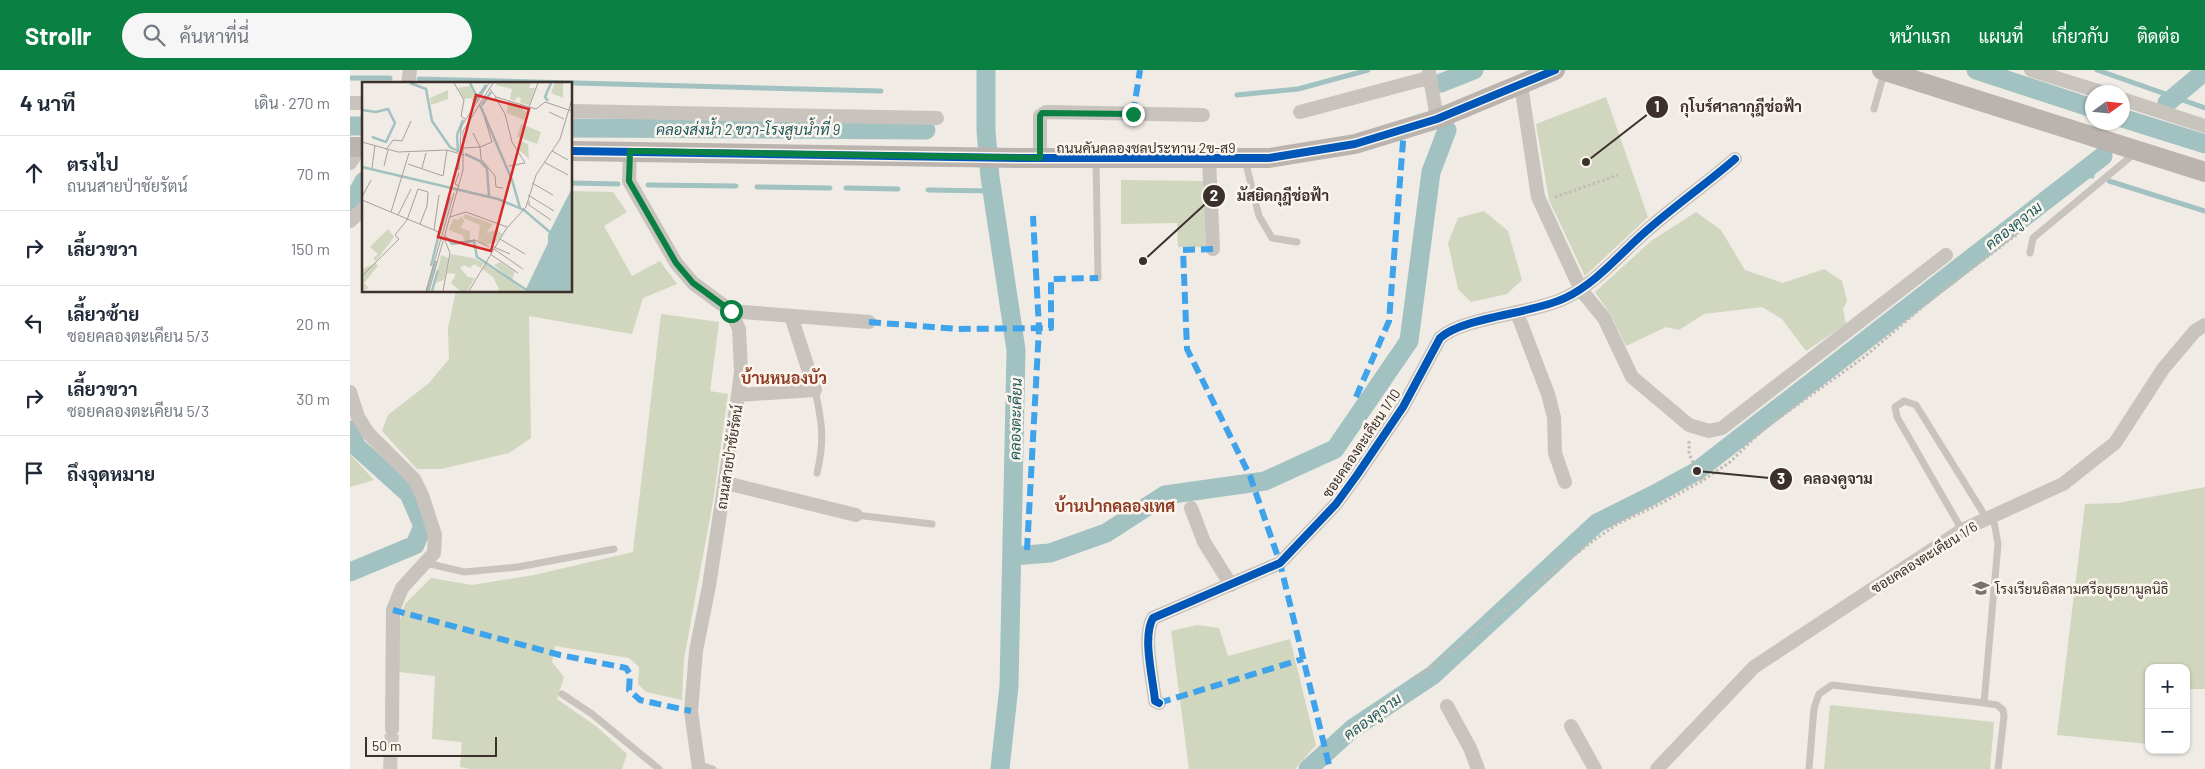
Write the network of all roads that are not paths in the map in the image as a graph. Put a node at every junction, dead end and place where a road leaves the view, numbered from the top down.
1 (1555, 70) edge
2 (1883, 70) edge
3 (2031, 70) edge
4 (1428, 74) edge
5 (1521, 86) junction
6 (2085, 87) edge
7 (2130, 103) edge
8 (1874, 108) dead end
9 (572, 111) edge
10 (1300, 112) dead end
11 (1203, 115) dead end
12 (937, 118) dead end
13 (1436, 119) junction
14 (2205, 126) edge
15 (572, 150) edge
16 (630, 151) junction
17 (2137, 151) junction
18 (1032, 158) junction
19 (1096, 159) junction
20 (1735, 159) dead end
21 (1209, 160) junction
22 (1245, 160) junction
23 (2205, 172) edge
24 (362, 210) edge
25 (350, 221) edge
26 (1297, 242) dead end
27 (1213, 249) dead end
28 (2030, 254) dead end
29 (1946, 255) dead end
30 (1098, 278) dead end
31 (1581, 290) junction
32 (731, 311) junction
33 (1517, 313) junction
34 (790, 316) junction
35 (869, 322) dead end
36 (2205, 325) edge
37 (815, 390) junction
38 (350, 392) edge
39 (738, 394) junction
40 (818, 473) dead end
41 (1565, 482) dead end
42 (726, 483) junction
43 (1191, 508) dead end
44 (856, 515) joint
45 (1990, 518) junction
46 (932, 524) dead end
47 (1962, 530) junction
48 (614, 549) dead end
49 (426, 563) junction
50 (1231, 585) junction
51 (562, 694) dead end
52 (1159, 703) dead end
53 (1984, 704) junction
54 (1446, 706) dead end
55 (1571, 726) dead end
56 (392, 728) tunnel mouth
57 (699, 767) edge
58 (659, 769) edge
59 (713, 769) edge
60 (1478, 769) edge
61 (1595, 769) edge
62 (1657, 769) edge
63 (1809, 769) edge
64 (1998, 769) edge

1 - 5 street, ถนนคันคลองชลประทาน 2ข-ส9
2 - 8 lane
2 - 17 street
3 - 6 street
4 - 10 street
4 - 13 street
5 - 13 street, ถนนคันคลองชลประทาน 2ข-ส9
5 - 31 street
7 - 14 street
9 - 12 street
11 - 18 street
13 - 22 street, ถนนคันคลองชลประทาน 2ข-ส9
15 - 16 street, ถนนคันคลองชลประทาน 2ข-ส9
16 - 18 street, ถนนคันคลองชลประทาน 2ข-ส9
16 - 32 street
17 - 23 street
17 - 28 lane
18 - 19 street, ถนนคันคลองชลประทาน 2ข-ส9
19 - 21 street, ถนนคันคลองชลประทาน 2ข-ส9
19 - 30 lane
20 - 31 street, ซอยคลองตะเคียน 1/10
21 - 22 street, ถนนคันคลองชลประทาน 2ข-ส9
21 - 27 street
22 - 26 lane
24 - 25 street
29 - 31 street
31 - 33 street, ซอยคลองตะเคียน 1/10
32 - 34 street
32 - 39 street, ถนนสายป่าชัยรัตน์
33 - 41 street
33 - 50 street, ซอยคลองตะเคียน 1/10
34 - 35 street
34 - 37 street
36 - 45 street, ซอยคลองตะเคียน 1/6
37 - 39 street
37 - 40 lane
38 - 49 street
39 - 42 street, ถนนสายป่าชัยรัตน์
42 - 44 street
42 - 57 street, ถนนสายป่าชัยรัตน์
43 - 50 street
44 - 46 lane
45 - 47 street, ซอยคลองตะเคียน 1/6
45 - 47 lane
45 - 53 lane
47 - 62 street, ซอยคลองตะเคียน 1/6
48 - 49 lane
49 - 56 street
50 - 52 street, ซอยคลองตะเคียน 1/10
51 - 58 lane
53 - 63 lane
53 - 64 lane
54 - 60 street
55 - 61 street
57 - 59 lane

